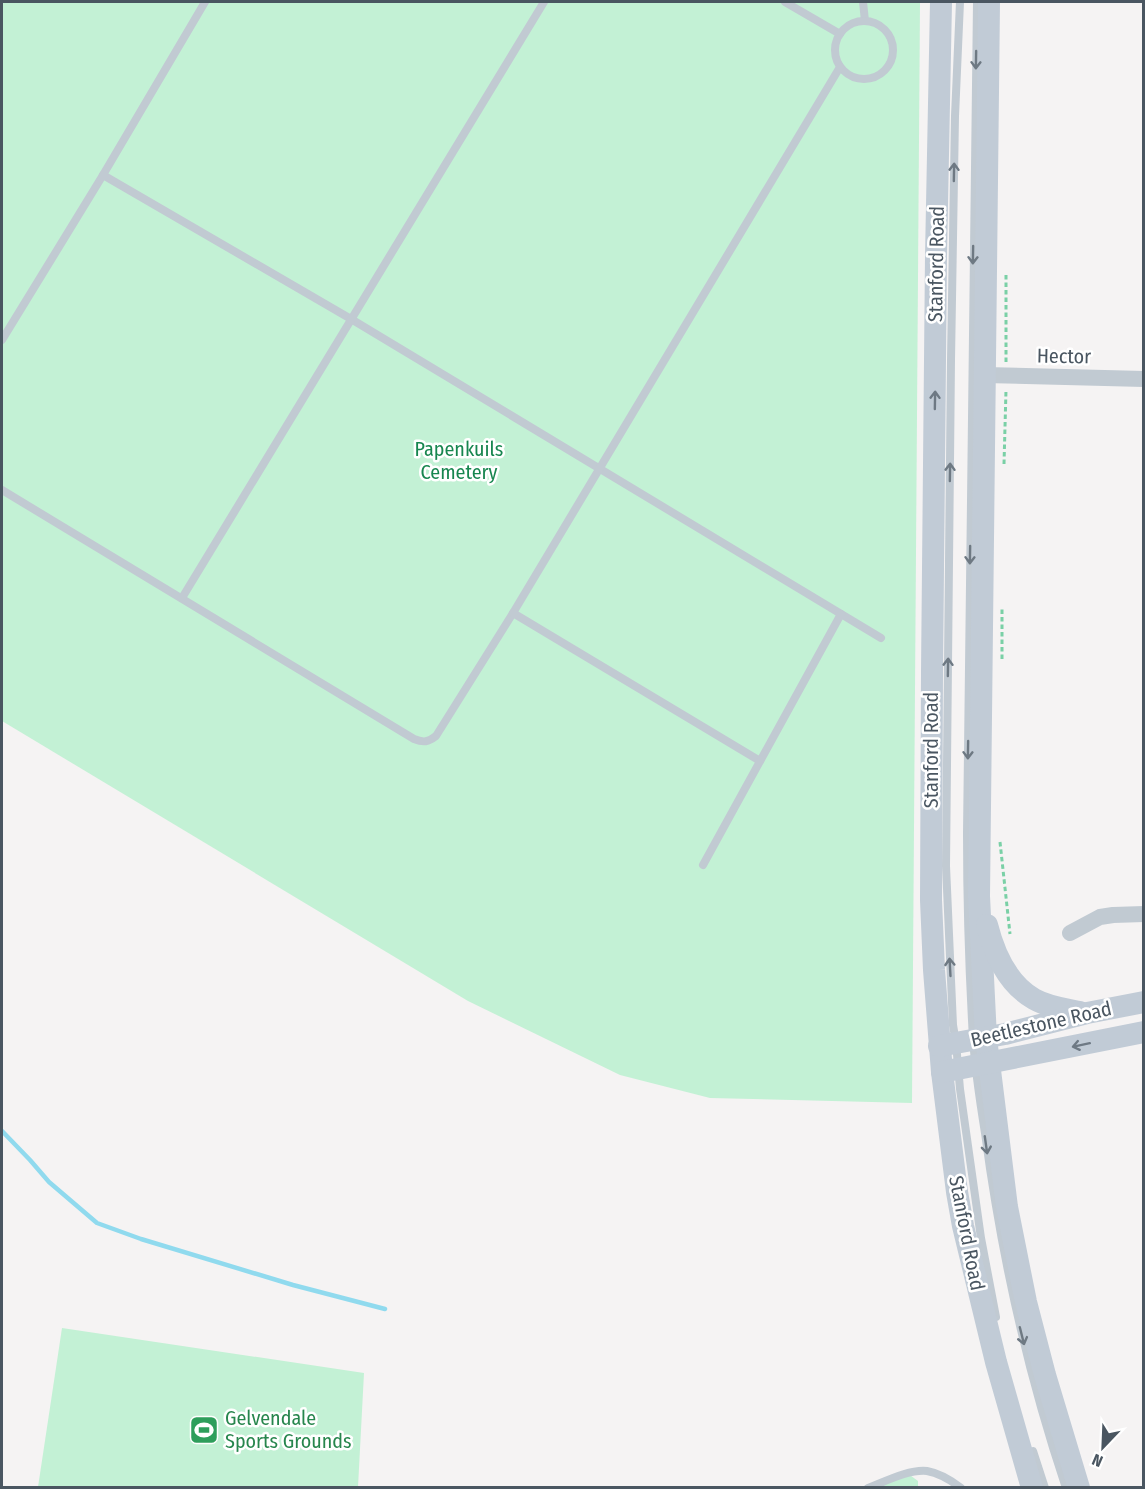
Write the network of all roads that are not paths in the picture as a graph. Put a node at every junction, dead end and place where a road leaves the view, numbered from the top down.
1 (205, 2) edge
2 (544, 2) edge
3 (785, 2) edge
4 (863, 2) edge
5 (941, 2) edge
6 (960, 2) edge
7 (977, 2) edge
8 (989, 2) edge
9 (865, 21) junction
10 (840, 33) junction
11 (840, 67) junction
12 (103, 176) junction
13 (351, 319) junction
14 (2, 340) edge
15 (995, 376) junction
16 (1143, 379) edge
17 (598, 468) junction
18 (2, 490) edge
19 (182, 598) junction
20 (513, 613) junction
21 (841, 614) junction
22 (881, 638) dead end
23 (760, 761) junction
24 (703, 865) dead end
25 (979, 896) junction
26 (1143, 915) edge
27 (1070, 933) dead end
28 (1143, 1002) edge
29 (1088, 1013) junction
30 (1143, 1032) edge
31 (964, 1042) junction
32 (966, 1068) junction
33 (999, 1329) dead end
34 (1030, 1441) dead end
35 (868, 1488) edge
36 (961, 1488) edge
37 (1032, 1488) edge
38 (1045, 1488) edge
39 (1066, 1488) edge
40 (1079, 1488) edge

1 - 12 lane
2 - 13 lane
3 - 10 lane
4 - 9 lane
31 -> 5 main road, Stanford Road
31 -> 6 lane
7 -> 31 lane
8 - 15 main road, Stanford Road
9 - 10 lane
9 - 11 lane
10 - 11 lane
11 - 17 lane
12 - 13 lane
12 - 14 lane
13 - 17 lane
13 - 19 lane
15 - 16 street, Hector
15 - 25 main road, Stanford Road
17 - 20 lane
17 - 21 lane
18 - 19 lane
19 - 20 lane
20 - 23 lane
21 - 22 lane
21 - 23 lane
23 - 24 lane
25 - 29 main road
25 - 31 main road, Stanford Road
26 - 27 street
28 - 29 main road, Beetlestone Road
29 - 31 main road, Beetlestone Road
30 -> 32 main road, Beetlestone Road
31 - 32 main road, Stanford Road
31 - 32 main road, Stanford Road
32 - 33 lane
32 - 37 main road, Stanford Road
32 -> 39 lane
32 - 40 main road, Stanford Road
34 - 38 lane
35 - 36 lane

